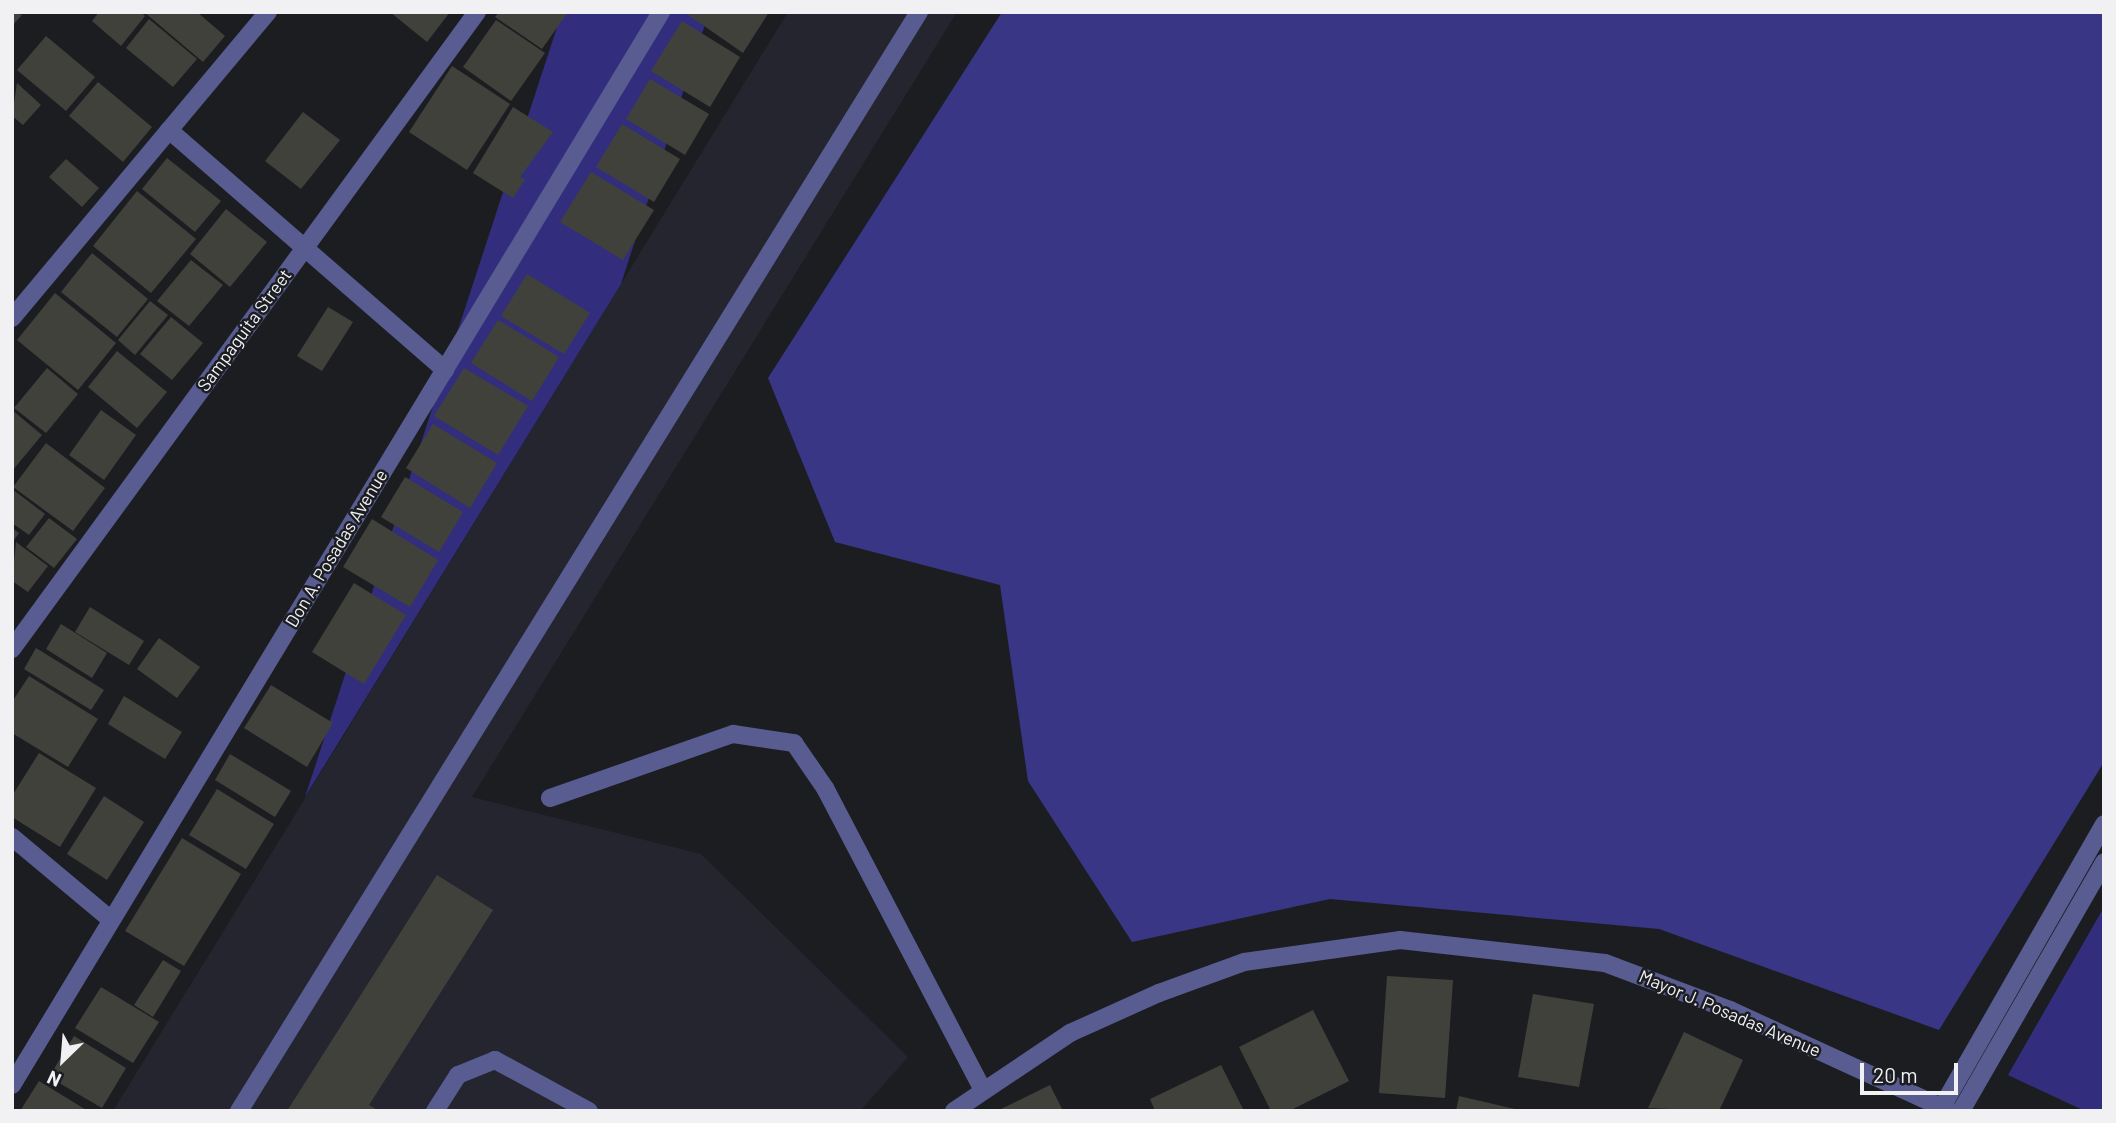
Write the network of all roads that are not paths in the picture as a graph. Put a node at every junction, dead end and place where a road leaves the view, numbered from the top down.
1 (268, 12) edge
2 (477, 12) edge
3 (661, 12) edge
4 (919, 12) edge
5 (169, 130) junction
6 (303, 247) junction
7 (12, 318) edge
8 (445, 370) junction
9 (12, 649) edge
10 (550, 798) dead end
11 (2104, 824) edge
12 (12, 838) edge
13 (2104, 862) edge
14 (110, 919) junction
15 (12, 1085) edge
16 (981, 1087) junction
17 (1946, 1109) edge
18 (239, 1111) edge
19 (435, 1111) edge
20 (589, 1111) edge
21 (954, 1111) edge
22 (1961, 1111) edge

1 - 5 street
2 - 6 street, Sampaguita Street
3 - 8 street, Don A. Posadas Avenue
4 - 18 street
5 - 6 street
5 - 7 street
6 - 8 street
6 - 9 street, Sampaguita Street
8 - 14 street, Don A. Posadas Avenue
10 - 16 street
11 - 17 street
12 - 14 street
13 - 22 street
14 - 15 street, Don A. Posadas Avenue
16 - 17 street, Mayor J. Posadas Avenue
16 - 21 street, Mayor J. Posadas Avenue
19 - 20 street

